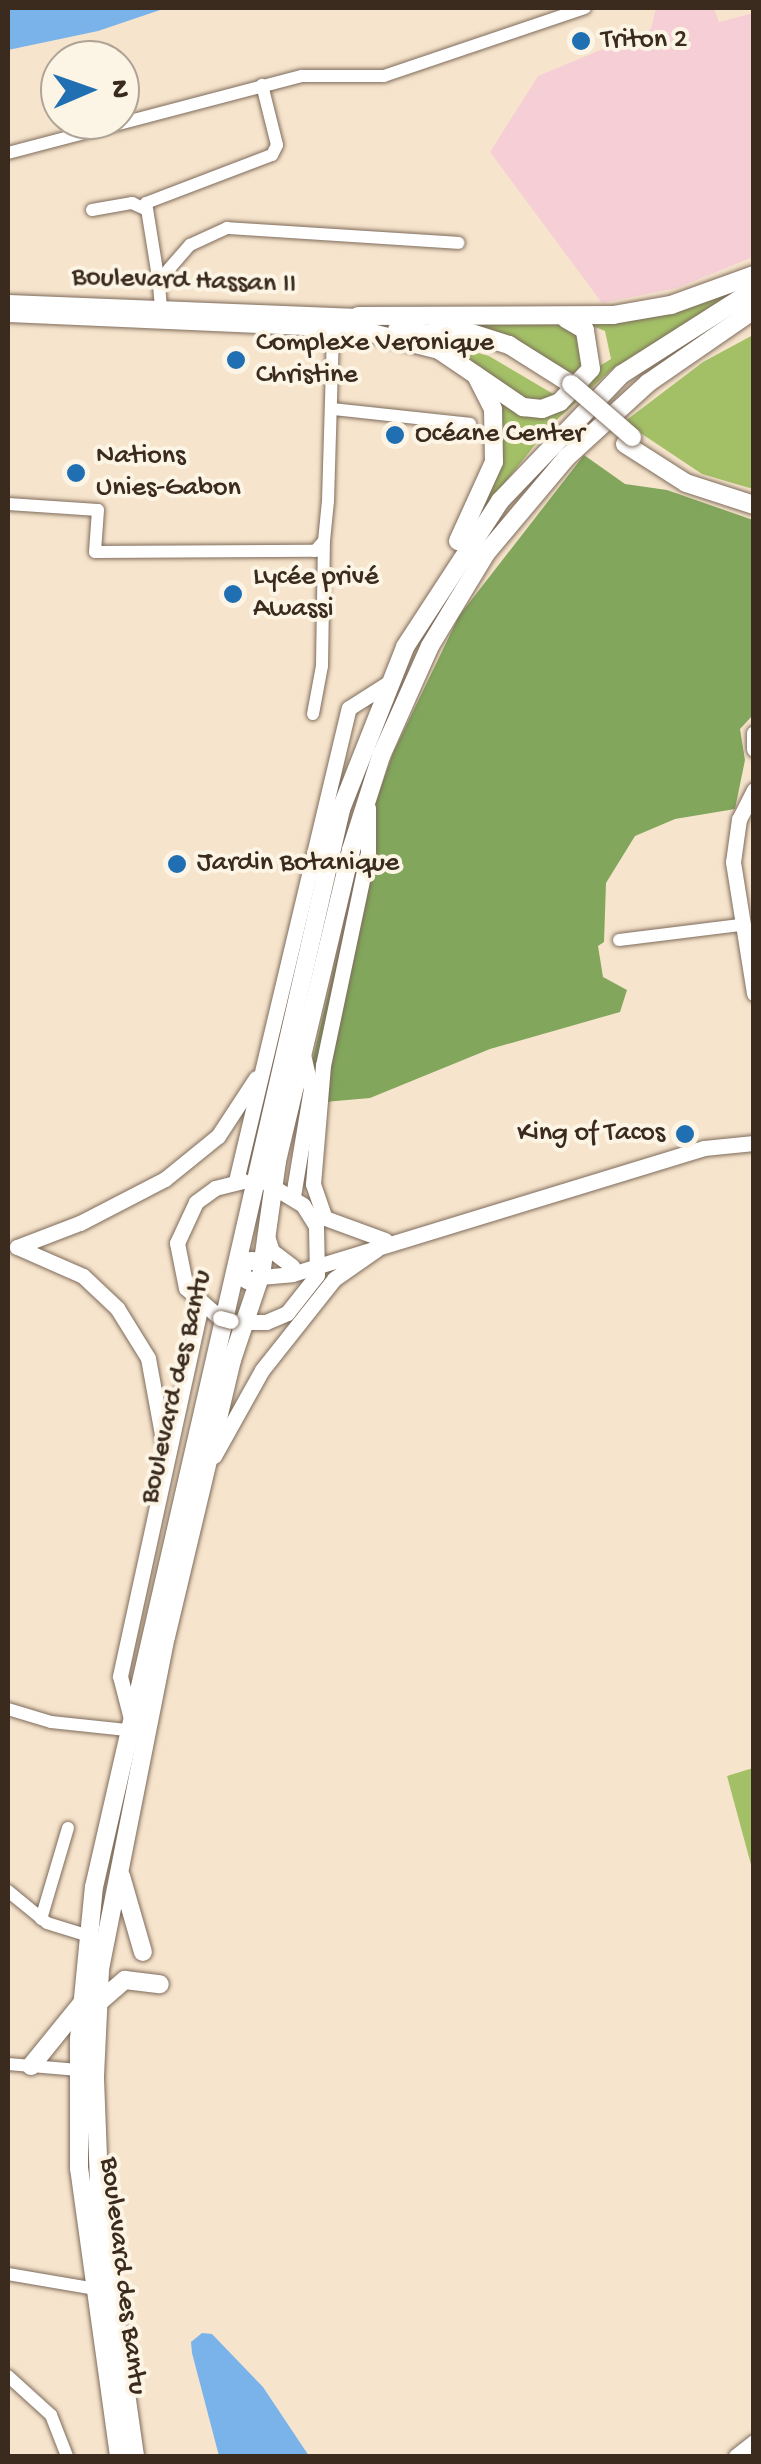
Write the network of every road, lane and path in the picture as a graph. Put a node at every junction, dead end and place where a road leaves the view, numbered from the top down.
1 (586, 8) edge
2 (262, 85) junction
3 (8, 153) edge
4 (145, 209) junction
5 (92, 210) dead end
6 (459, 243) dead end
7 (754, 276) edge
8 (159, 283) junction
9 (754, 290) edge
10 (8, 302) edge
11 (161, 308) junction
12 (754, 310) edge
13 (8, 314) edge
14 (558, 318) junction
15 (357, 322) junction
16 (754, 324) edge
17 (333, 329) junction
18 (466, 365) junction
19 (654, 378) junction
20 (333, 409) junction
21 (470, 424) dead end
22 (628, 440) junction
23 (754, 493) edge
24 (8, 504) edge
25 (754, 508) edge
26 (324, 541) junction
27 (391, 675) junction
28 (313, 714) dead end
29 (754, 734) edge
30 (754, 749) edge
31 (754, 790) edge
32 (368, 791) junction
33 (740, 924) junction
34 (619, 940) dead end
35 (754, 993) edge
36 (303, 1050) junction
37 (261, 1070) junction
38 (754, 1143) edge
39 (255, 1182) junction
40 (293, 1196) junction
41 (325, 1218) junction
42 (265, 1224) junction
43 (389, 1241) junction
44 (321, 1261) junction
45 (250, 1270) junction
46 (292, 1270) junction
47 (326, 1290) junction
48 (201, 1306) junction
49 (231, 1321) junction
50 (232, 1360) junction
51 (166, 1459) junction
52 (186, 1466) junction
53 (205, 1472) junction
54 (8, 1708) edge
55 (128, 1723) junction
56 (68, 1828) dead end
57 (118, 1865) junction
58 (8, 1891) edge
59 (40, 1920) junction
60 (89, 1936) junction
61 (143, 1952) dead end
62 (160, 1984) dead end
63 (89, 2004) junction
64 (8, 2064) edge
65 (30, 2066) junction
66 (78, 2070) junction
67 (8, 2274) edge
68 (90, 2288) junction
69 (8, 2376) edge
70 (754, 2442) edge
71 (66, 2456) edge
72 (118, 2456) edge
73 (135, 2456) edge
74 (736, 2456) edge

1 - 2 street
2 - 3 street
2 - 4 street
4 - 5 street
4 - 8 street
6 - 8 street
7 - 14 highway
8 - 11 street
9 - 27 highway, Boulevard des Bantu
10 - 11 main road, Boulevard Hassan II
11 - 15 main road, Boulevard Hassan II
12 - 19 highway
13 - 17 main road, Boulevard Hassan II
14 - 15 highway
14 - 18 highway
15 - 17 main road, Boulevard Hassan II
15 - 18 highway
15 - 22 highway
16 - 19 highway
17 - 20 street
18 - 27 highway
19 - 32 highway, Boulevard des Bantu
20 - 21 street
20 - 26 street
22 - 23 highway
22 - 25 highway
24 - 26 street
26 - 28 street
27 - 37 main road
27 - 39 highway, Boulevard des Bantu
29 - 30 main road
31 - 33 main road
32 - 36 highway, Boulevard des Bantu
32 - 41 main road
33 - 34 street
33 - 35 main road
36 - 39 highway, Boulevard des Bantu
36 - 40 main road
37 - 39 main road
37 - 51 main road
38 - 43 main road
39 - 40 main road
39 - 42 highway, Boulevard des Bantu
39 - 45 highway
39 - 48 main road
39 - 49 highway, Boulevard des Bantu
40 - 44 main road
41 - 43 main road
41 - 44 main road
42 - 45 highway, Boulevard des Bantu
42 - 46 main road
43 - 44 main road
43 - 47 main road
44 - 46 main road
44 - 47 main road
44 - 49 main road
45 - 46 main road
45 - 49 highway, Boulevard des Bantu
45 - 52 highway
46 - 50 main road
47 - 53 main road
48 - 49 main road
48 - 51 main road
49 - 50 highway, Boulevard des Bantu
49 - 52 highway, Boulevard des Bantu
50 - 53 highway, Boulevard des Bantu
51 - 55 main road
52 - 55 highway, Boulevard des Bantu
53 - 57 highway, Boulevard des Bantu
54 - 55 street
55 - 60 highway, Boulevard des Bantu
56 - 59 street
57 - 61 highway
57 - 63 highway, Boulevard des Bantu
58 - 59 street
59 - 60 street
60 - 63 highway, Boulevard des Bantu
62 - 63 highway
63 - 65 highway
63 - 66 highway, Boulevard des Bantu
63 - 73 highway, Boulevard des Bantu
64 - 65 street
65 - 66 street
66 - 68 highway, Boulevard des Bantu
67 - 68 street
68 - 72 highway, Boulevard des Bantu
69 - 71 street
70 - 74 main road

